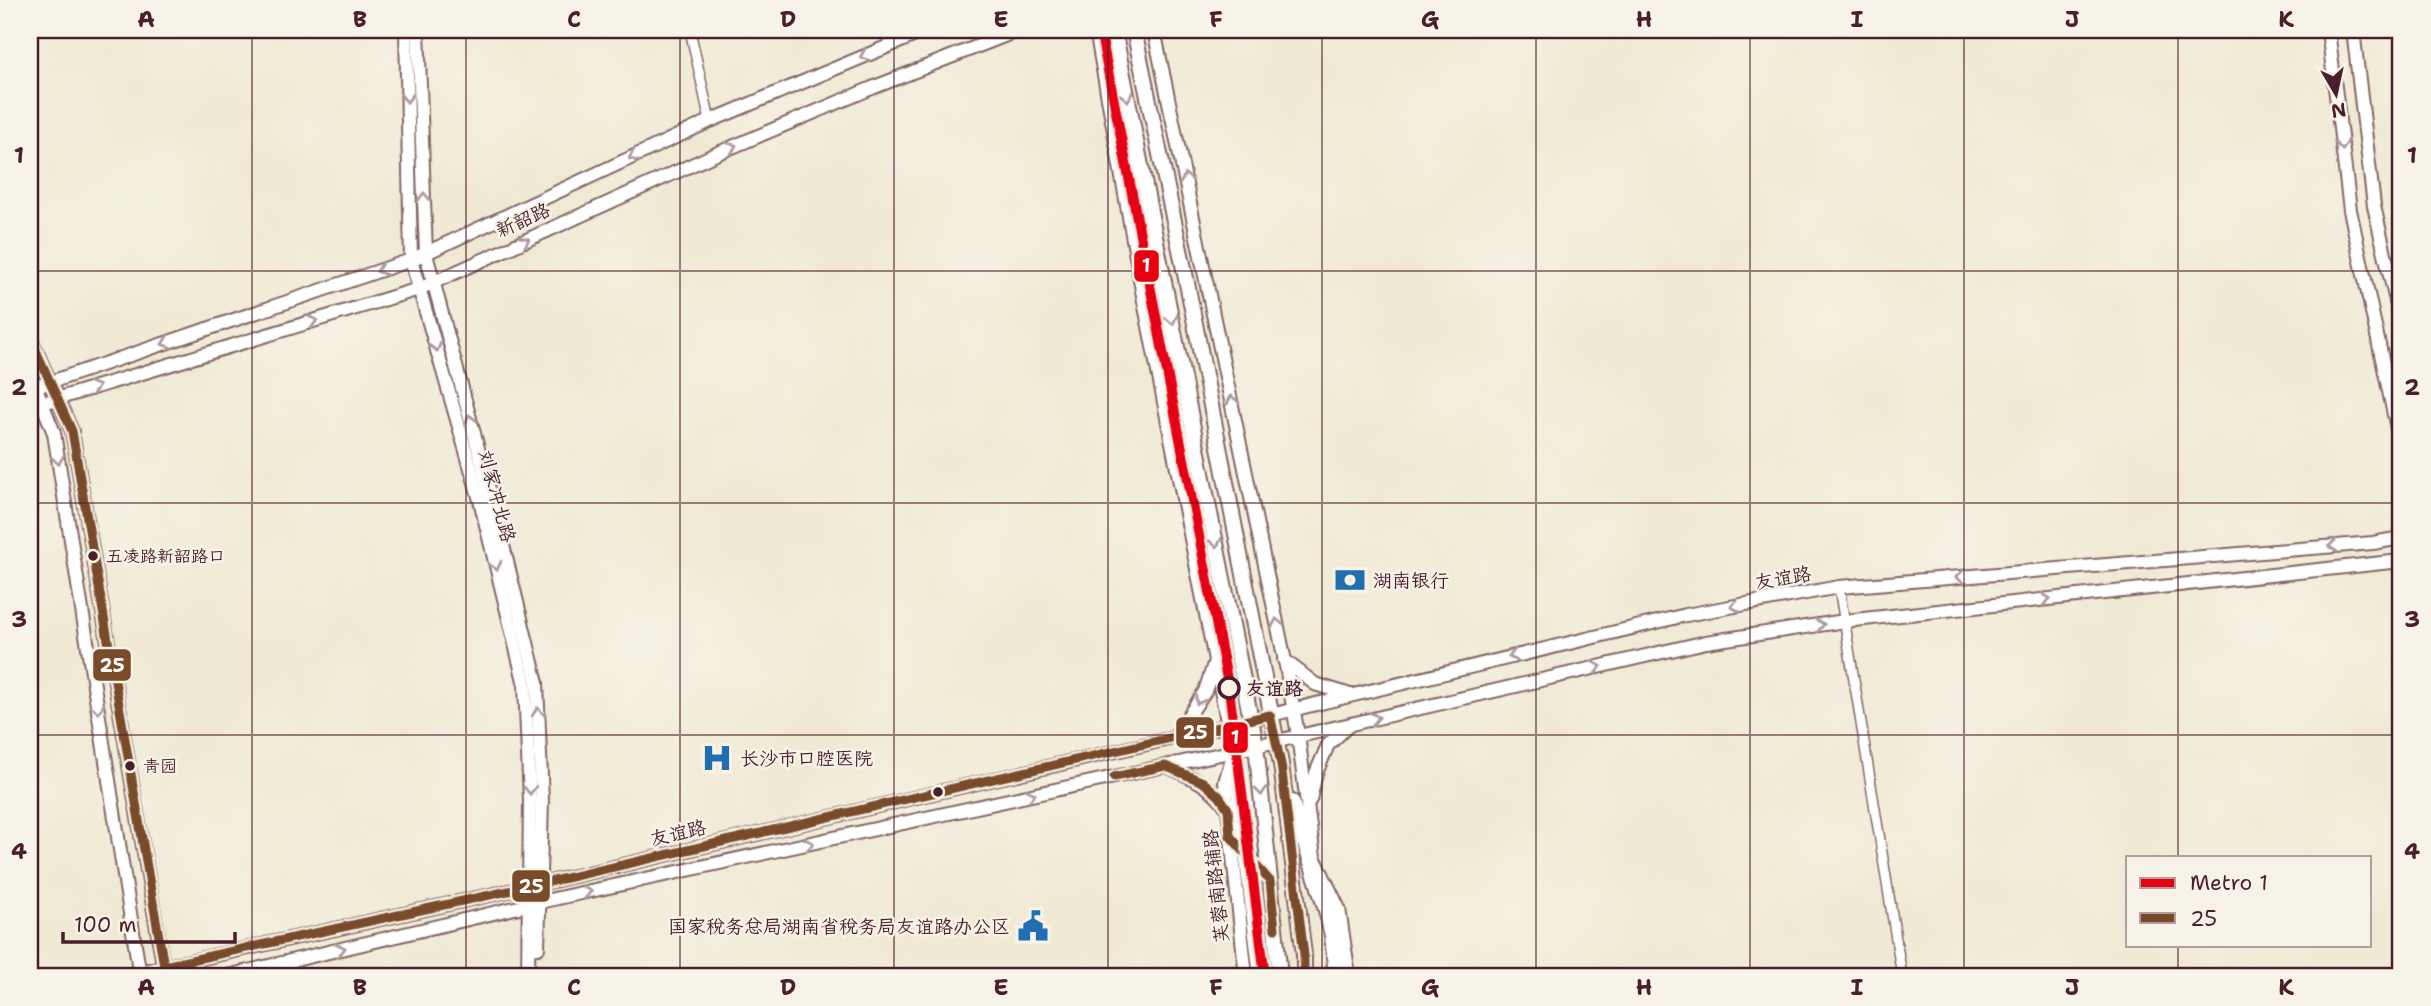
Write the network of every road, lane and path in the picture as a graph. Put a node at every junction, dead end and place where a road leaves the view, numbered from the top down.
1 (406, 30) edge
2 (418, 30) edge
3 (690, 30) edge
4 (927, 30) edge
5 (1019, 30) edge
6 (1097, 30) edge
7 (1114, 30) edge
8 (1133, 30) edge
9 (1154, 30) edge
10 (2328, 30) edge
11 (2353, 30) edge
12 (710, 121) junction
13 (426, 254) junction
14 (411, 260) junction
15 (434, 282) junction
16 (419, 289) junction
17 (2401, 323) edge
18 (30, 337) edge
19 (30, 373) edge
20 (51, 382) junction
21 (33, 388) edge
22 (58, 398) junction
23 (43, 403) junction
24 (30, 407) edge
25 (2401, 447) edge
26 (2401, 538) edge
27 (2401, 561) edge
28 (1839, 587) junction
29 (1845, 621) junction
30 (1216, 658) junction
31 (1284, 660) junction
32 (1350, 695) junction
33 (1293, 709) junction
34 (1270, 715) junction
35 (1251, 719) junction
36 (1350, 723) junction
37 (1229, 725) junction
38 (1298, 735) junction
39 (1174, 738) junction
40 (1276, 741) junction
41 (1256, 745) junction
42 (1234, 751) junction
43 (1281, 764) junction
44 (1166, 766) junction
45 (1228, 809) junction
46 (1308, 810) junction
47 (1230, 836) junction
48 (1248, 856) junction
49 (1314, 857) junction
50 (1270, 881) junction
51 (535, 885) junction
52 (535, 904) junction
53 (1326, 910) junction
54 (164, 971) edge
55 (139, 974) edge
56 (121, 976) edge
57 (227, 976) edge
58 (528, 976) edge
59 (536, 976) edge
60 (1246, 976) edge
61 (1261, 976) edge
62 (1280, 976) edge
63 (1304, 976) edge
64 (1336, 976) edge
65 (1349, 976) edge
66 (1902, 976) edge

1 -> 14 main road, 刘家冲北路
13 -> 2 main road, 刘家冲北路
3 - 12 street
4 -> 12 main road, 新韶路
15 -> 5 main road, 新韶路
6 - 30 main road
7 -> 35 main road
8 - 34 main road
31 -> 9 main road
10 -> 25 main road
11 - 17 main road
12 -> 13 main road, 新韶路
13 - 14 main road, 新韶路
13 - 15 main road, 刘家冲北路
14 - 16 main road, 刘家冲北路
14 -> 20 main road, 新韶路
15 - 16 main road, 新韶路
51 -> 15 main road, 刘家冲北路
22 -> 16 main road, 新韶路
16 -> 51 main road, 刘家冲北路
18 - 20 main road
19 - 21 main road
20 - 21 main road, 新韶路
20 - 22 main road
21 - 23 main road
22 - 23 main road, 新韶路
22 - 54 main road
23 - 24 main road, 新韶路
23 -> 55 main road
26 -> 28 main road, 友谊路
29 -> 27 main road, 友谊路
28 - 29 street
28 -> 32 main road, 友谊路
36 -> 29 main road, 友谊路
29 - 66 street
30 - 37 main road
30 -> 39 main road
31 - 32 main road
31 - 33 main road
32 - 33 main road, 友谊路
33 - 34 main road, 友谊路
33 - 38 main road
34 - 35 main road, 友谊路
34 - 40 main road
35 - 37 main road, 友谊路
35 - 41 main road
36 - 38 main road, 友谊路
36 - 46 main road
37 - 39 main road, 友谊路
37 - 42 main road
38 - 40 main road, 友谊路
38 - 46 main road
39 - 51 main road, 友谊路
40 - 41 main road, 友谊路
40 - 43 main road
41 - 42 main road, 友谊路
41 -> 50 main road
42 - 44 main road, 友谊路
42 - 45 main road, 芙蓉南路辅路
42 - 48 main road
43 - 53 main road
43 - 63 main road
44 - 45 main road
52 -> 44 main road, 友谊路
45 - 47 main road, 芙蓉南路辅路
46 - 49 main road
47 - 48 main road
47 - 60 main road, 芙蓉南路辅路
48 - 50 main road
48 - 61 main road
49 - 53 main road
49 - 65 main road
50 - 62 main road
51 - 52 main road, 刘家冲北路
51 - 54 main road, 友谊路
57 -> 52 main road, 友谊路
52 - 58 main road, 刘家冲北路
52 - 59 main road, 刘家冲北路
53 - 64 main road
54 - 55 main road, 友谊路
55 - 56 main road, 友谊路

